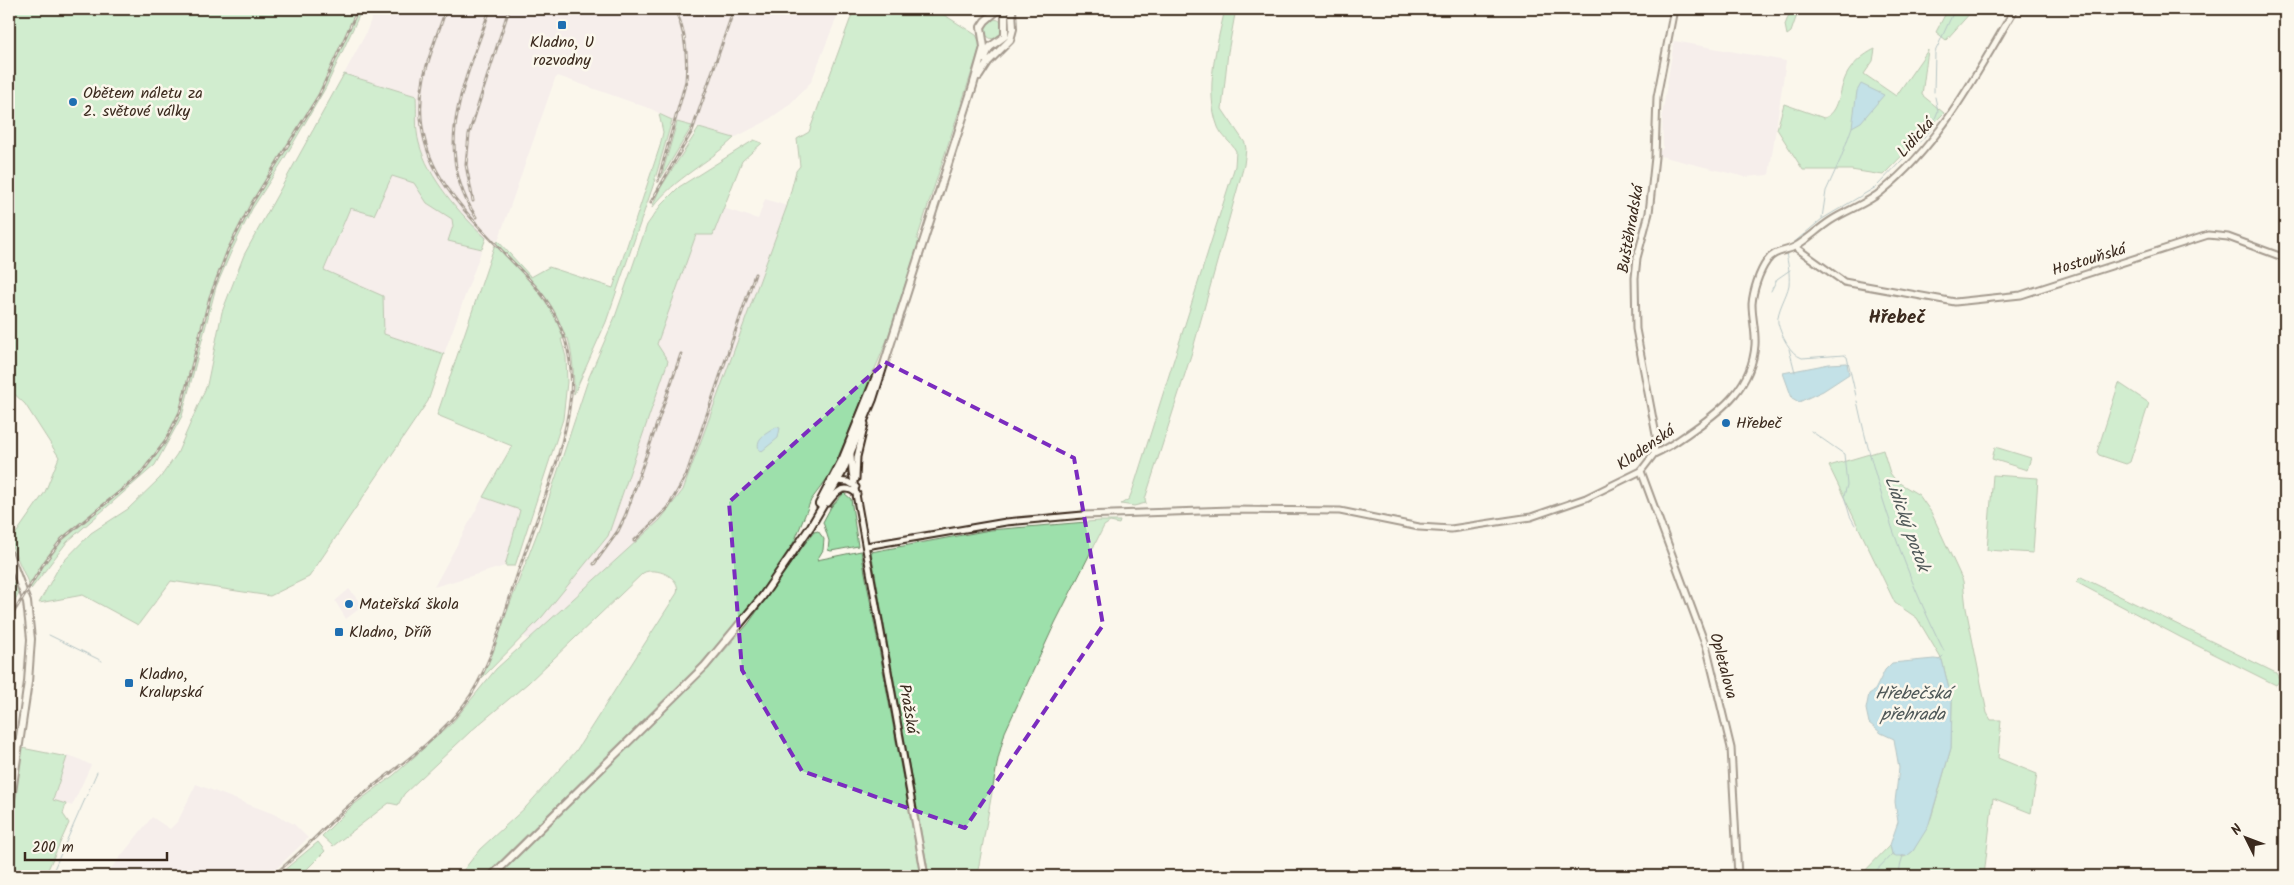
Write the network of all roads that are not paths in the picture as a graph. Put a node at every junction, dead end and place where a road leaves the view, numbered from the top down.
1 (998, 9) edge
2 (1005, 9) edge
3 (1012, 9) edge
4 (1674, 9) edge
5 (2015, 9) edge
6 (990, 18) junction
7 (1004, 22) junction
8 (984, 39) junction
9 (996, 42) junction
10 (973, 86) junction
11 (1795, 247) junction
12 (2285, 258) edge
13 (892, 341) junction
14 (873, 399) junction
15 (858, 422) junction
16 (851, 453) junction
17 (1654, 454) junction
18 (1641, 471) junction
19 (837, 481) junction
20 (829, 487) junction
21 (856, 488) junction
22 (857, 494) junction
23 (811, 526) junction
24 (799, 543) junction
25 (866, 546) junction
26 (9, 554) edge
27 (9, 813) edge
28 (492, 876) edge
29 (925, 876) edge
30 (1738, 876) edge

1 - 6 main road
2 - 7 main road
3 - 10 main road
4 - 17 street, Buštěhradská
5 - 11 street, Lidická
6 - 7 main road
6 - 8 main road
7 - 9 main road
8 - 9 main road
8 - 10 main road
9 - 10 main road
10 - 13 main road
11 - 12 street, Hostouňská
11 - 17 street, Kladenská
13 - 14 main road
13 - 15 main road
14 - 16 main road
14 - 21 street
15 - 16 street
15 - 20 main road
16 - 19 main road
16 - 21 street
17 - 18 street, Kladenská
18 - 25 street, Kladenská
18 - 30 street, Opletalova
19 - 20 street
19 - 21 street
19 - 23 main road
20 - 24 main road
21 - 22 street, Pražská
22 - 23 street
22 - 25 street, Pražská
23 - 24 main road
24 - 28 main road
25 - 29 street, Pražská
26 - 27 main road

